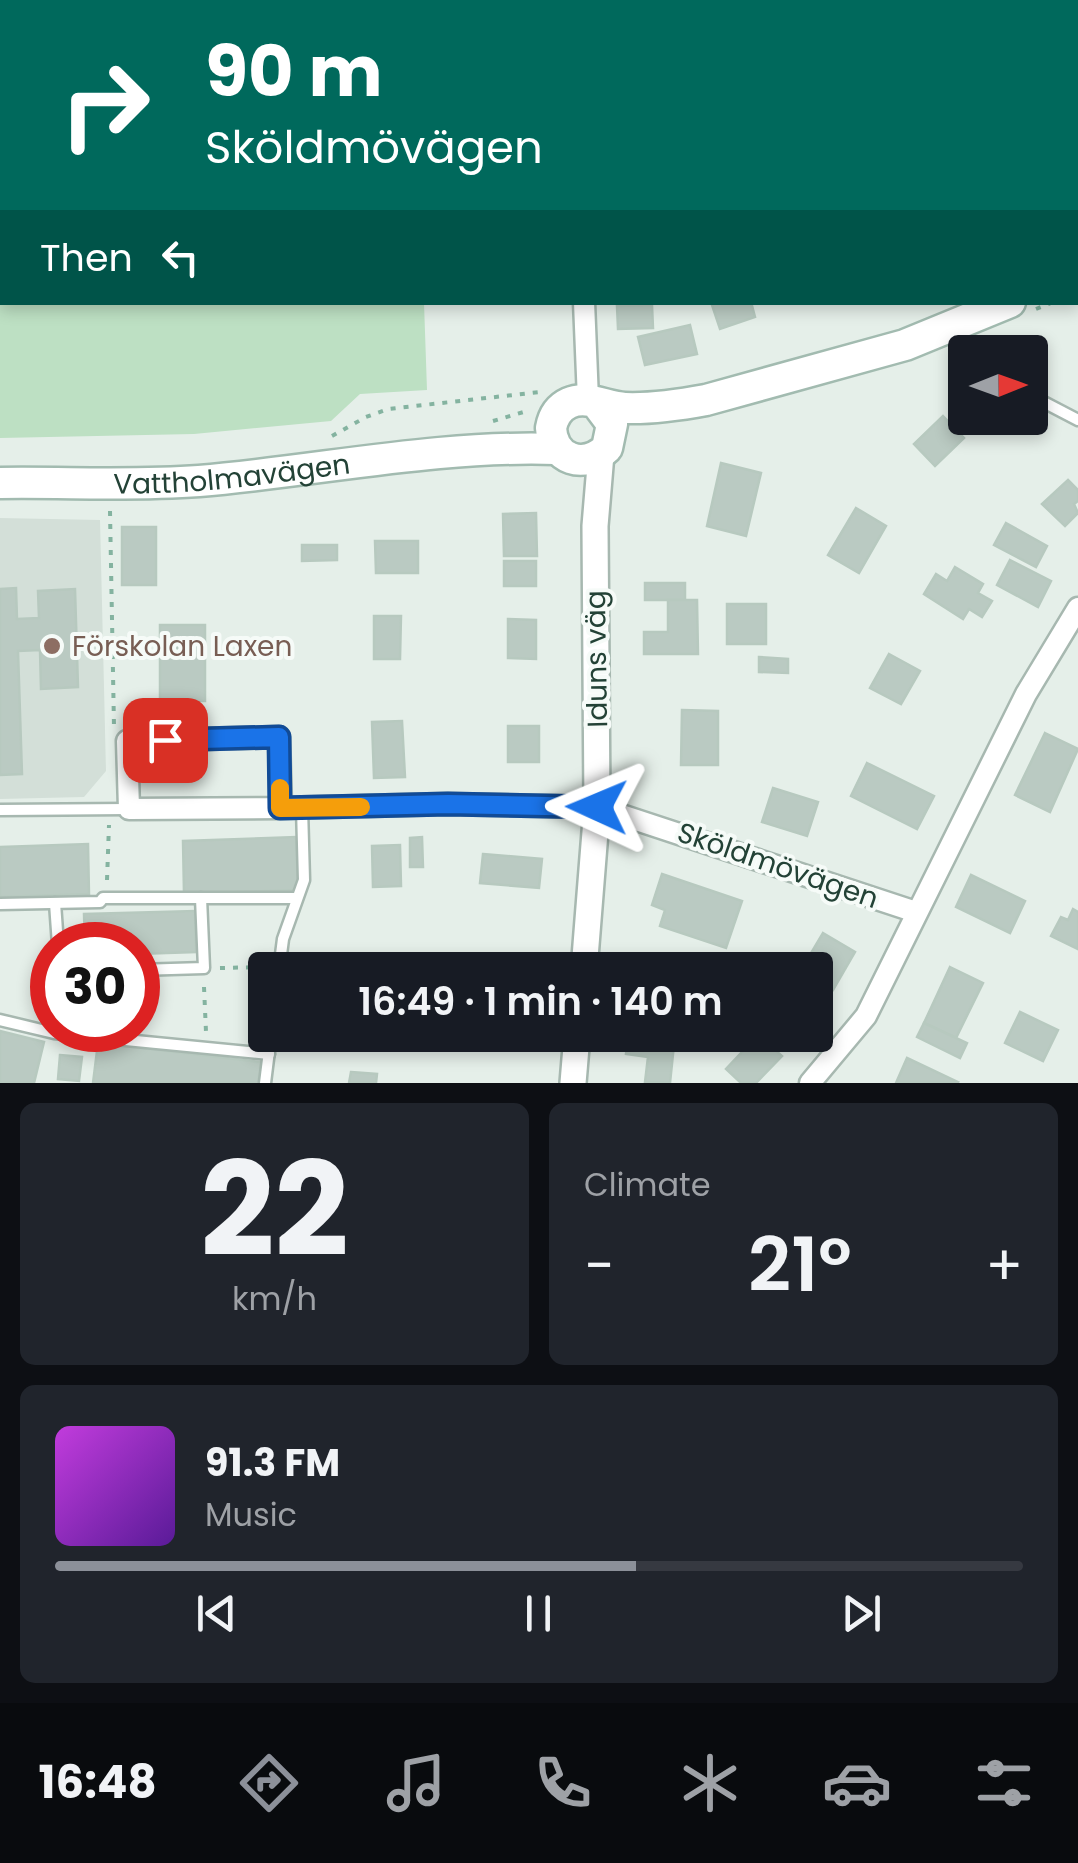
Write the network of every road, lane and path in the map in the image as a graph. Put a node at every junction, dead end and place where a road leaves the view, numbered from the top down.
1 (584, 305) edge
2 (1003, 305) edge
3 (592, 402) junction
4 (551, 403) junction
5 (1048, 404) edge
6 (678, 406) junction
7 (1078, 420) edge
8 (327, 438) dead end
9 (461, 451) junction
10 (585, 451) junction
11 (110, 482) junction
12 (0, 483) edge
13 (1078, 608) edge
14 (114, 732) dead end
15 (597, 807) junction
16 (291, 808) junction
17 (122, 809) junction
18 (0, 810) edge
19 (104, 898) junction
20 (201, 898) junction
21 (296, 898) junction
22 (54, 903) junction
23 (0, 904) edge
24 (916, 912) junction
25 (56, 922) edge
26 (282, 952) edge
27 (585, 952) edge
28 (204, 968) junction
29 (248, 968) edge
30 (160, 969) edge
31 (0, 1020) edge
32 (30, 1026) edge
33 (160, 1043) edge
34 (206, 1048) junction
35 (576, 1052) edge
36 (269, 1054) joint
37 (265, 1083) edge
38 (573, 1083) edge
39 (810, 1083) edge

1 - 3 street
2 - 6 main road, Vattholmavägen
3 - 4 main road, Vattholmavägen
3 - 6 main road, Vattholmavägen
3 - 10 main road
4 - 8 path
4 - 9 main road, Vattholmavägen
4 - 10 main road
5 - 7 lane
6 - 10 main road, Vattholmavägen
9 - 10 main road, Vattholmavägen
9 - 11 main road, Vattholmavägen
10 - 15 street, Iduns väg
11 - 12 main road, Vattholmavägen
11 - 14 path
13 - 24 street
15 - 16 street, Sköldmövägen
15 - 24 street, Sköldmövägen
15 - 27 street, Iduns väg
16 - 17 street, Sköldmövägen
16 - 17 street
16 - 21 lane
17 - 18 lane, Sköldmövägen
17 - 19 path
19 - 20 lane
19 - 22 lane
20 - 21 lane
20 - 28 lane
21 - 26 lane
22 - 23 lane
22 - 25 lane
24 - 39 street
28 - 29 path
28 - 30 lane
28 - 34 path
31 - 32 lane
33 - 34 lane
34 - 36 lane
35 - 38 street
36 - 37 lane

